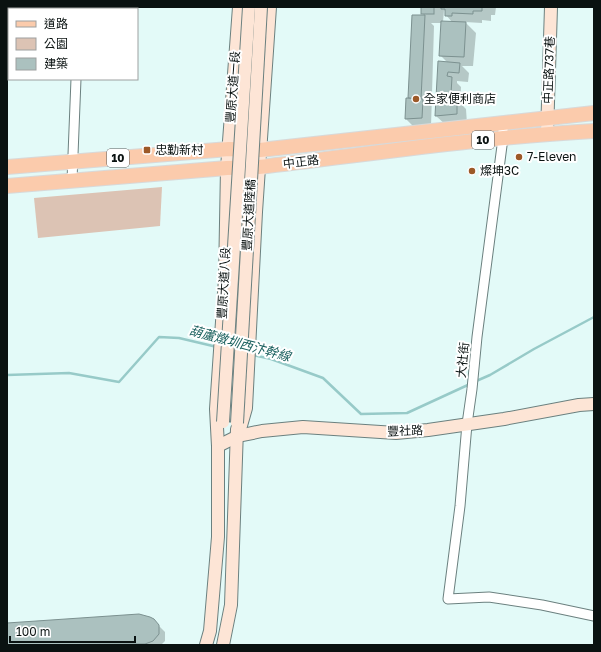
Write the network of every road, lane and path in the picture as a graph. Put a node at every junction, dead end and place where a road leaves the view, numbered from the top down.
1 (239, 7) edge
2 (249, 7) edge
3 (261, 7) edge
4 (270, 7) edge
5 (551, 7) edge
6 (76, 80) edge
7 (594, 113) edge
8 (547, 117) junction
9 (503, 124) junction
10 (594, 132) edge
11 (546, 134) junction
12 (502, 138) junction
13 (229, 150) junction
14 (260, 150) junction
15 (72, 162) junction
16 (7, 167) edge
17 (259, 167) junction
18 (227, 168) junction
19 (72, 180) junction
20 (7, 186) edge
21 (594, 404) edge
22 (223, 422) joint
23 (467, 424) junction
24 (238, 436) junction
25 (218, 446) junction
26 (594, 616) edge
27 (206, 645) edge
28 (223, 645) edge

1 - 13 street, 豐原大道一段
2 - 22 street, 豐原大道陸橋, bridge
3 - 24 street, 豐原大道陸橋, bridge
4 - 14 street
5 - 8 street, 中正路737巷
6 - 15 street
7 - 8 main road, 中正路 / 10
8 - 9 main road, 中正路 / 10
8 - 11 street, 中正路737巷
9 - 12 street, 大社街
9 - 14 main road, 中正路 / 10
10 - 11 main road, 中正路 / 10
11 - 12 main road, 中正路 / 10
12 - 17 main road, 中正路 / 10
12 - 23 street, 大社街
13 - 14 main road, 中正路 / 10
13 - 15 main road, 中正路 / 10
13 - 18 street, 豐原大道一段
14 - 17 street
15 - 16 main road, 中正路 / 10
15 - 19 street
17 - 18 main road, 中正路 / 10
17 - 24 street
18 - 19 main road, 中正路 / 10
18 - 25 street, 豐原大道八段
19 - 20 main road, 中正路 / 10
21 - 23 street, 豐社路
22 - 25 street, 豐原大道八段
23 - 24 street, 豐社路
23 - 26 street, 大社街
24 - 25 street, 豐社路
24 - 28 street
25 - 27 street, 豐原大道八段

